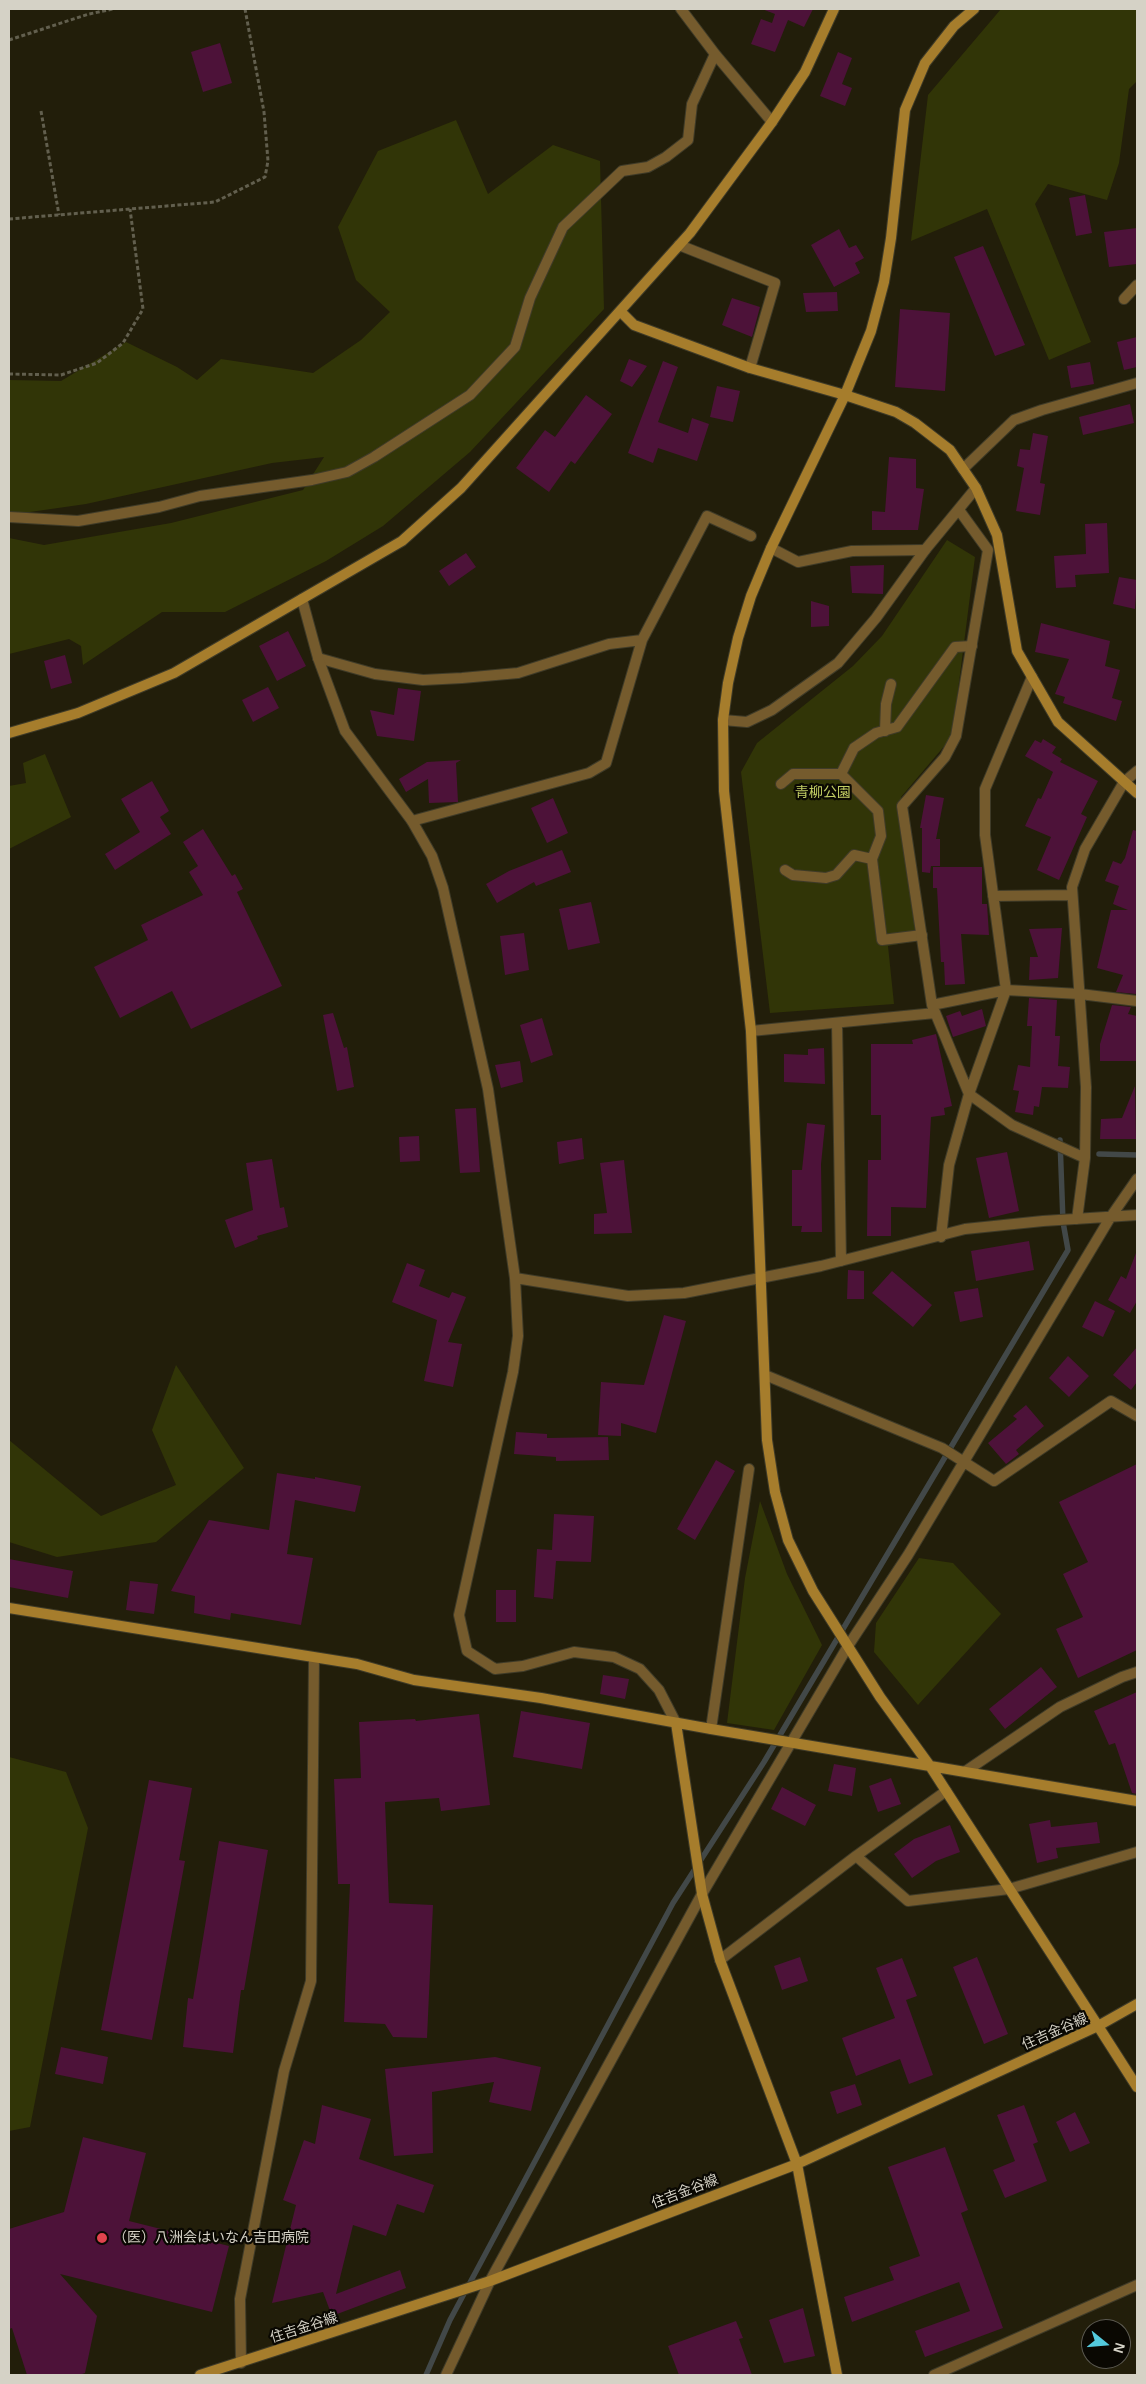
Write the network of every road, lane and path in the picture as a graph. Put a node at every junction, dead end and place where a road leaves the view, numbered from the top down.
1 (113, 9) edge
2 (245, 9) edge
3 (681, 9) edge
4 (834, 9) edge
5 (974, 9) edge
6 (9, 40) edge
7 (715, 54) junction
8 (41, 111) dead end
9 (772, 122) junction
10 (130, 209) junction
11 (59, 215) junction
12 (9, 219) edge
13 (679, 246) junction
14 (1137, 285) edge
15 (1124, 299) dead end
16 (621, 312) junction
17 (750, 368) junction
18 (9, 374) edge
19 (1137, 383) edge
20 (845, 395) junction
21 (964, 468) junction
22 (976, 488) junction
23 (959, 510) junction
24 (9, 517) edge
25 (751, 536) dead end
26 (771, 548) junction
27 (925, 550) junction
28 (302, 599) junction
29 (642, 640) junction
30 (972, 646) junction
31 (318, 658) junction
32 (1032, 677) junction
33 (892, 684) dead end
34 (723, 720) junction
35 (885, 731) junction
36 (9, 733) edge
37 (1137, 771) edge
38 (842, 774) junction
39 (1124, 782) junction
40 (781, 784) dead end
41 (1137, 794) edge
42 (412, 821) junction
43 (872, 859) junction
44 (784, 870) dead end
45 (1072, 895) junction
46 (993, 896) junction
47 (922, 935) junction
48 (1006, 990) junction
49 (1080, 994) junction
50 (1137, 1001) edge
51 (934, 1009) junction
52 (837, 1023) junction
53 (751, 1031) junction
54 (969, 1094) junction
55 (1085, 1158) junction
56 (1137, 1179) edge
57 (1137, 1215) edge
58 (1110, 1218) junction
59 (1077, 1220) junction
60 (941, 1237) junction
61 (841, 1261) junction
62 (515, 1278) junction
63 (761, 1279) junction
64 (765, 1375) junction
65 (1137, 1416) edge
66 (962, 1462) junction
67 (749, 1469) dead end
68 (9, 1608) edge
69 (848, 1646) junction
70 (314, 1658) junction
71 (1137, 1672) edge
72 (676, 1723) junction
73 (711, 1729) junction
74 (788, 1741) junction
75 (930, 1766) junction
76 (966, 1771) junction
77 (946, 1791) junction
78 (1137, 1801) edge
79 (1137, 1852) edge
80 (856, 1856) junction
81 (1009, 1889) junction
82 (702, 1894) junction
83 (720, 1960) junction
84 (1137, 2004) edge
85 (1098, 2026) junction
86 (1137, 2087) edge
87 (797, 2164) junction
88 (490, 2280) junction
89 (1137, 2285) edge
90 (241, 2363) junction
91 (200, 2375) edge
92 (446, 2375) edge
93 (837, 2375) edge
94 (934, 2375) edge

1 - 6 path
2 - 10 path
3 - 7 street
4 - 9 street
5 - 20 street
7 - 9 street
7 - 24 street
8 - 11 path
9 - 13 street
10 - 11 path
10 - 18 path
11 - 12 path
13 - 16 street
13 - 17 street
14 - 15 street
16 - 17 street
16 - 28 street
17 - 20 street
19 - 21 street
20 - 21 street
20 - 26 street
21 - 22 street
22 - 23 street
22 - 32 street
23 - 27 street
23 - 30 street
25 - 29 street
26 - 27 street
26 - 34 street
27 - 34 street
28 - 31 street
28 - 36 street
29 - 31 street
29 - 42 street
30 - 35 street
30 - 47 street
31 - 42 street
32 - 39 street
32 - 46 street
33 - 35 street
34 - 53 street
35 - 38 street
37 - 39 street
38 - 40 street
38 - 43 street
39 - 41 street
39 - 45 street
42 - 62 street
43 - 44 street
43 - 47 street
45 - 46 street
45 - 49 street
46 - 48 street
47 - 51 street
48 - 49 street
48 - 51 street
48 - 54 street
49 - 50 street
49 - 55 street
51 - 52 street
51 - 54 street
52 - 53 street
52 - 61 street
53 - 63 street
54 - 55 street
54 - 60 street
55 - 59 street
56 - 58 street
57 - 58 street
58 - 59 street
58 - 66 street
59 - 60 street
60 - 61 street
61 - 63 street
62 - 63 street
62 - 72 street
63 - 64 street
64 - 66 street
64 - 69 street
65 - 66 street
66 - 69 street
67 - 73 street
68 - 70 street
69 - 74 street
69 - 75 street
70 - 72 street
70 - 90 street
71 - 76 street
72 - 73 street
72 - 82 street
73 - 74 street
74 - 75 street
74 - 82 street
75 - 76 street
75 - 77 street
76 - 78 street
77 - 80 street
77 - 81 street
79 - 81 street
80 - 81 street
80 - 83 street
81 - 85 street
82 - 83 street
82 - 88 street
83 - 87 street
84 - 85 street
85 - 86 street, 住吉金谷線
85 - 87 street, 住吉金谷線
87 - 88 street, 住吉金谷線
87 - 93 street
88 - 90 street, 住吉金谷線
88 - 92 street
89 - 94 street
90 - 91 street, 住吉金谷線

